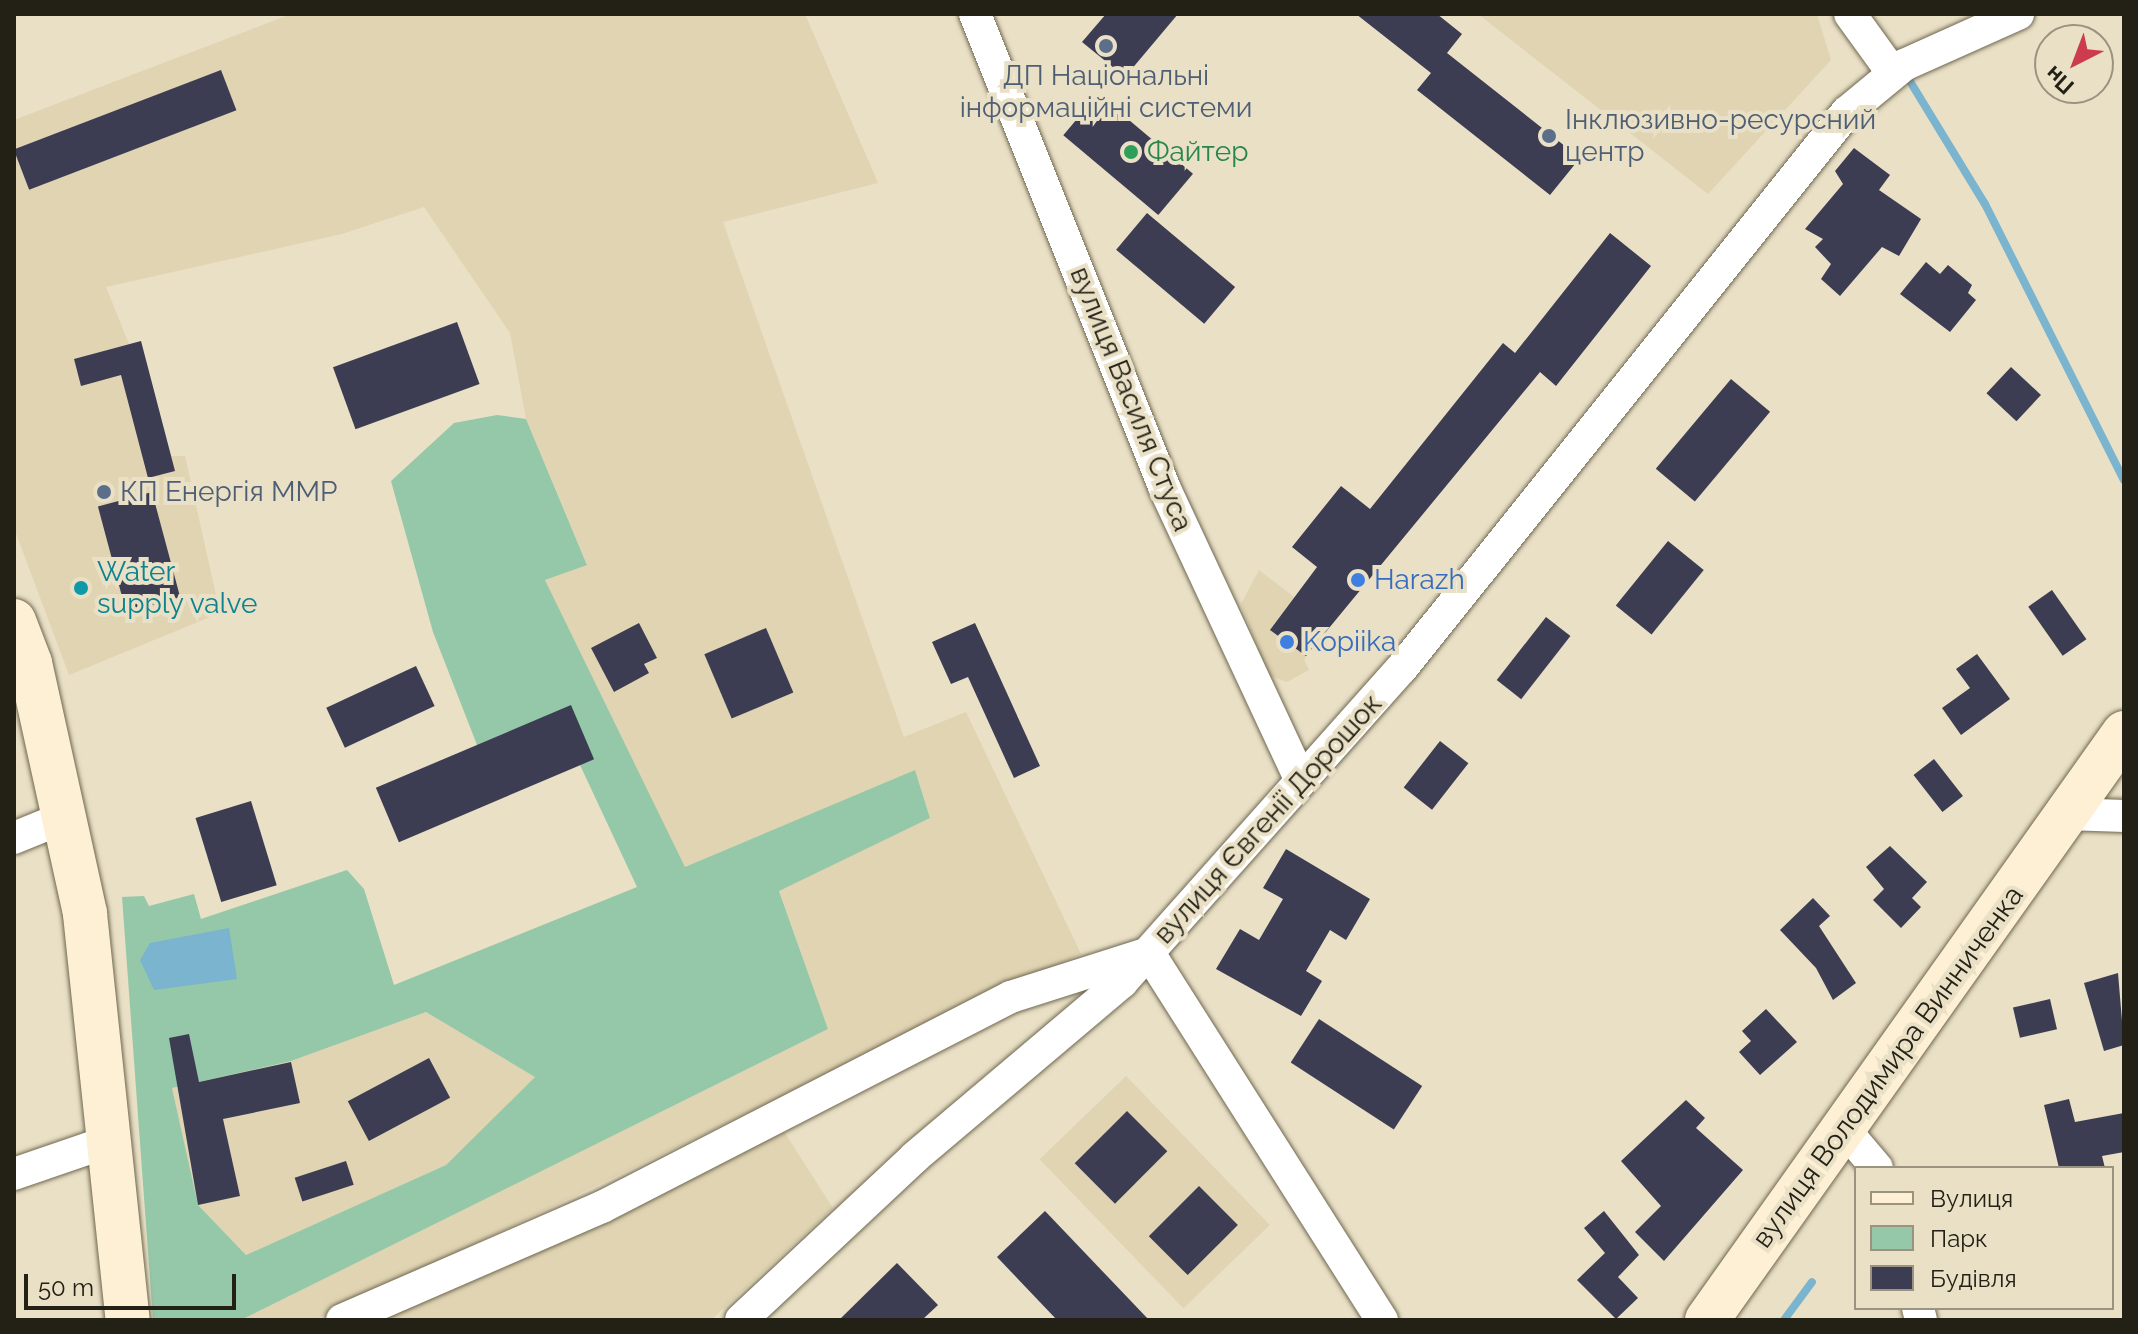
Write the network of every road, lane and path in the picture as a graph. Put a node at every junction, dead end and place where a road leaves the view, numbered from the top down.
1 (975, 14) edge
2 (1850, 14) edge
3 (2018, 14) edge
4 (1892, 72) junction
5 (14, 621) edge
6 (2124, 733) edge
7 (1300, 778) junction
8 (2067, 814) junction
9 (2124, 816) edge
10 (63, 818) junction
11 (14, 838) edge
12 (1149, 953) junction
13 (1844, 1129) junction
14 (110, 1141) junction
15 (1875, 1166) edge
16 (14, 1174) edge
17 (128, 1320) edge
18 (342, 1320) edge
19 (741, 1320) edge
20 (1382, 1320) edge
21 (1707, 1320) edge

1 - 7 street, вулиця Василя Стуса
2 - 4 street
3 - 4 street, вулиця Євгенії Дорошок
4 - 7 street, вулиця Євгенії Дорошок
5 - 10 main road
6 - 8 main road, вулиця Володимира Винниченка
7 - 12 street, вулиця Євгенії Дорошок
8 - 9 street
8 - 13 main road, вулиця Володимира Винниченка
10 - 11 street
10 - 14 main road
12 - 18 street
12 - 19 street, вулиця Євгенії Дорошок
12 - 20 street
13 - 15 street
13 - 21 main road, вулиця Володимира Винниченка
14 - 16 street
14 - 17 main road

